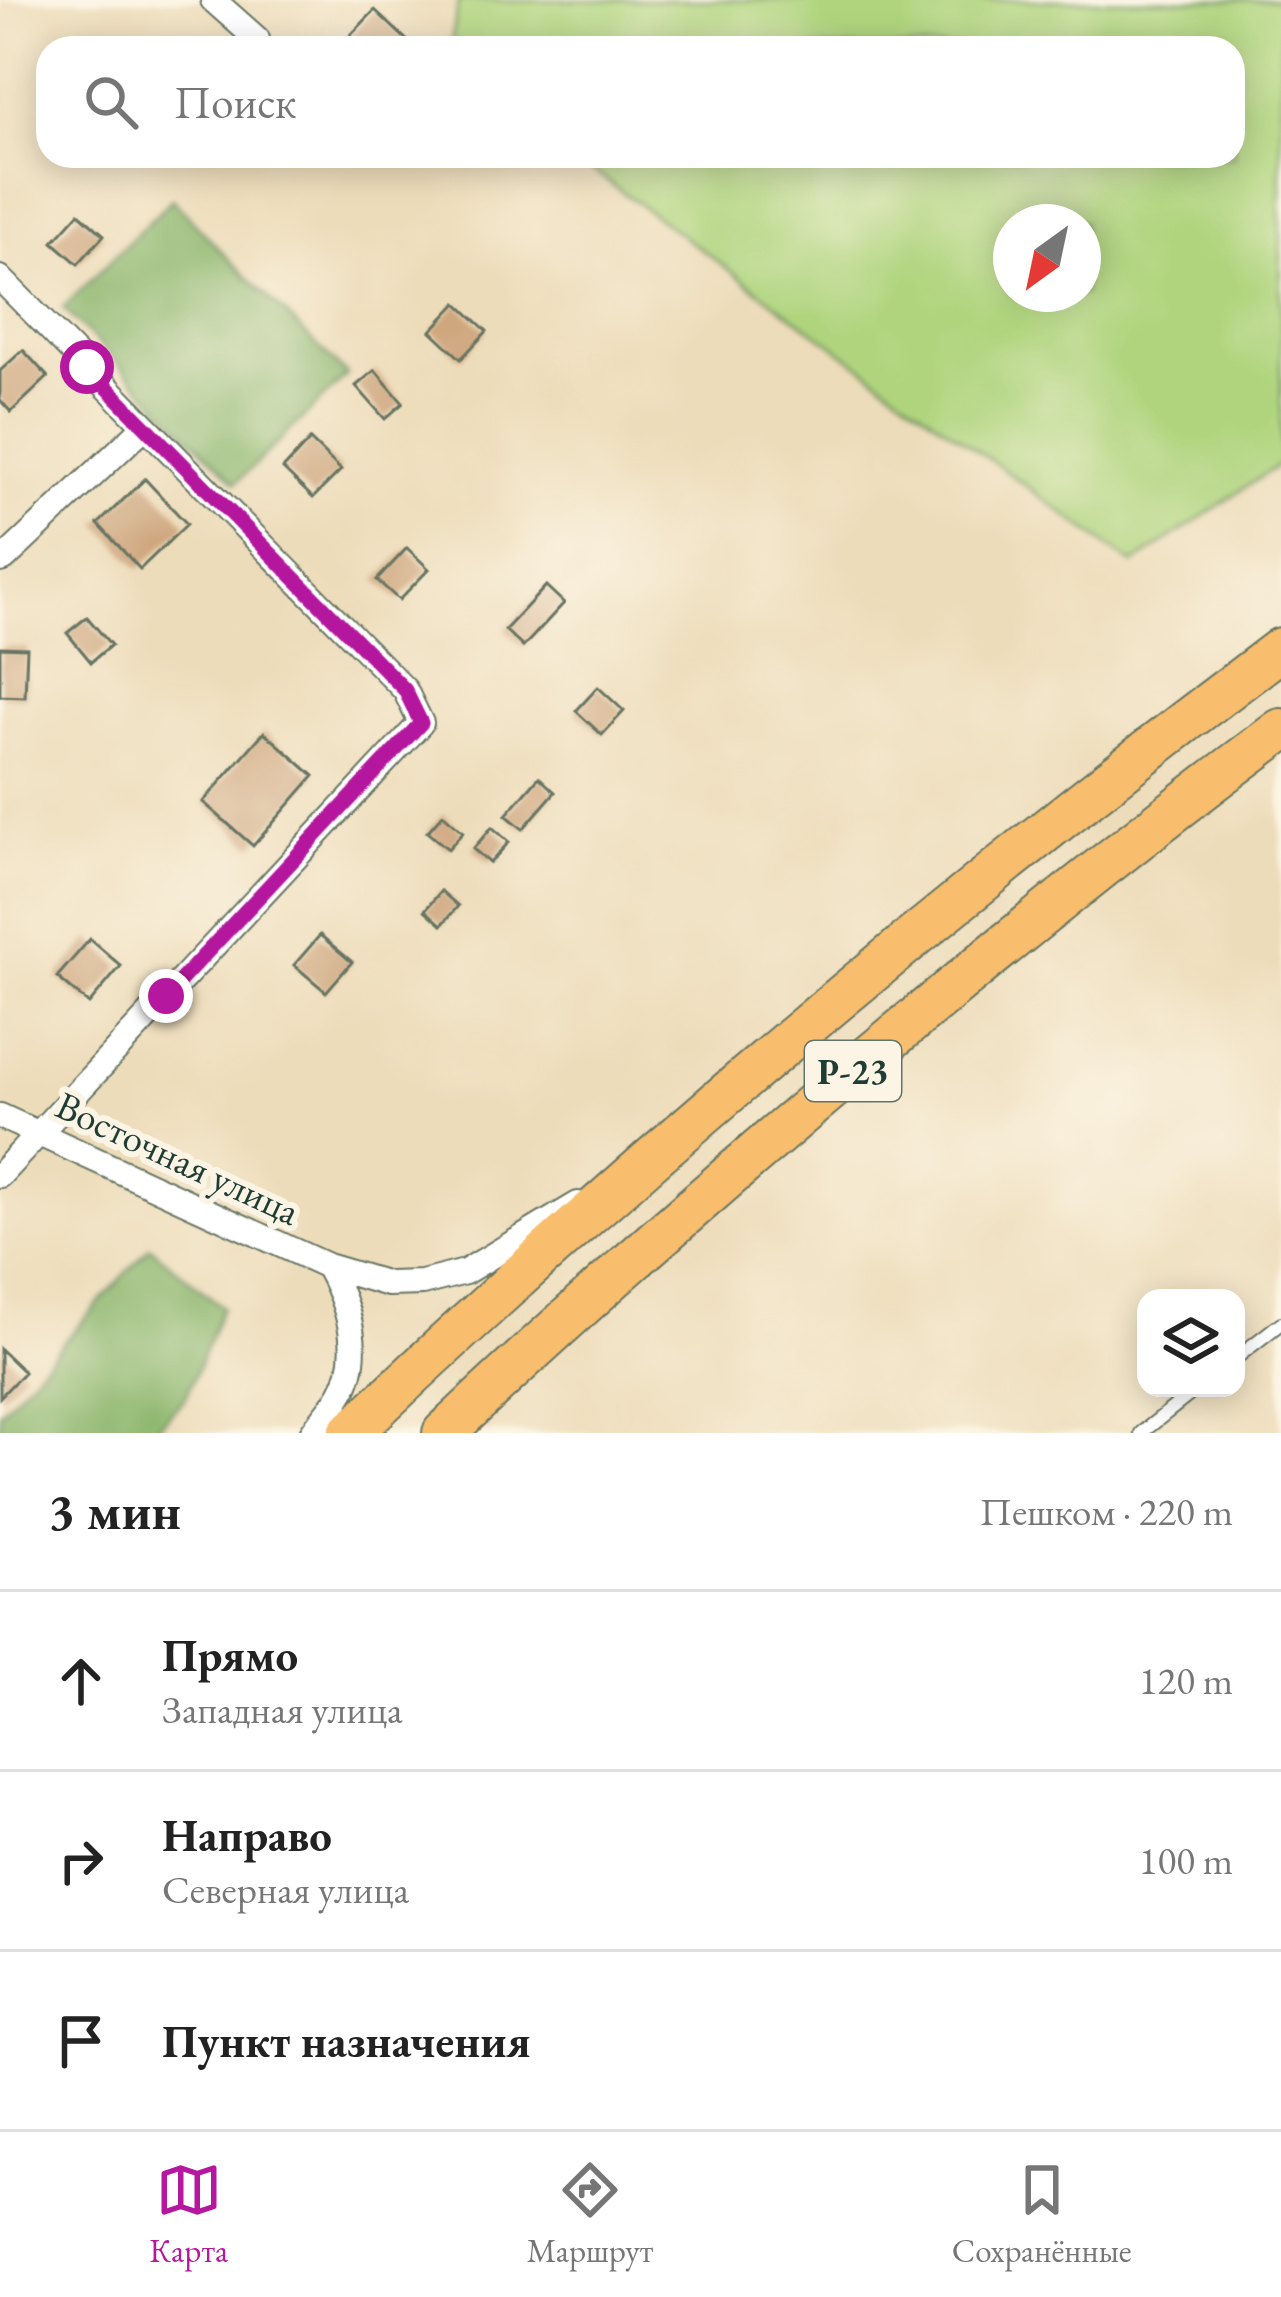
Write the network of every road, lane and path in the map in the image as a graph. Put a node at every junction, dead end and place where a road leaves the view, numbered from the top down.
1 (213, 0) edge
2 (254, 36) edge
3 (0, 278) edge
4 (145, 426) junction
5 (0, 560) edge
6 (1281, 649) edge
7 (1281, 730) edge
8 (0, 1116) edge
9 (38, 1132) junction
10 (643, 1164) junction
11 (0, 1175) edge
12 (327, 1266) junction
13 (1281, 1323) edge
14 (1245, 1351) edge
15 (1187, 1397) edge
16 (312, 1433) edge
17 (350, 1433) edge
18 (443, 1433) edge
19 (1141, 1433) edge

1 - 2 street
3 - 4 street
4 - 5 street
4 - 9 street
6 - 10 highway, Р-23
7 - 18 highway, Р-23
8 - 9 street, Восточная улица
9 - 11 street
9 - 12 street, Восточная улица
10 - 12 street, Восточная улица
10 - 17 highway, Р-23
12 - 16 street
13 - 14 lane
15 - 19 lane

